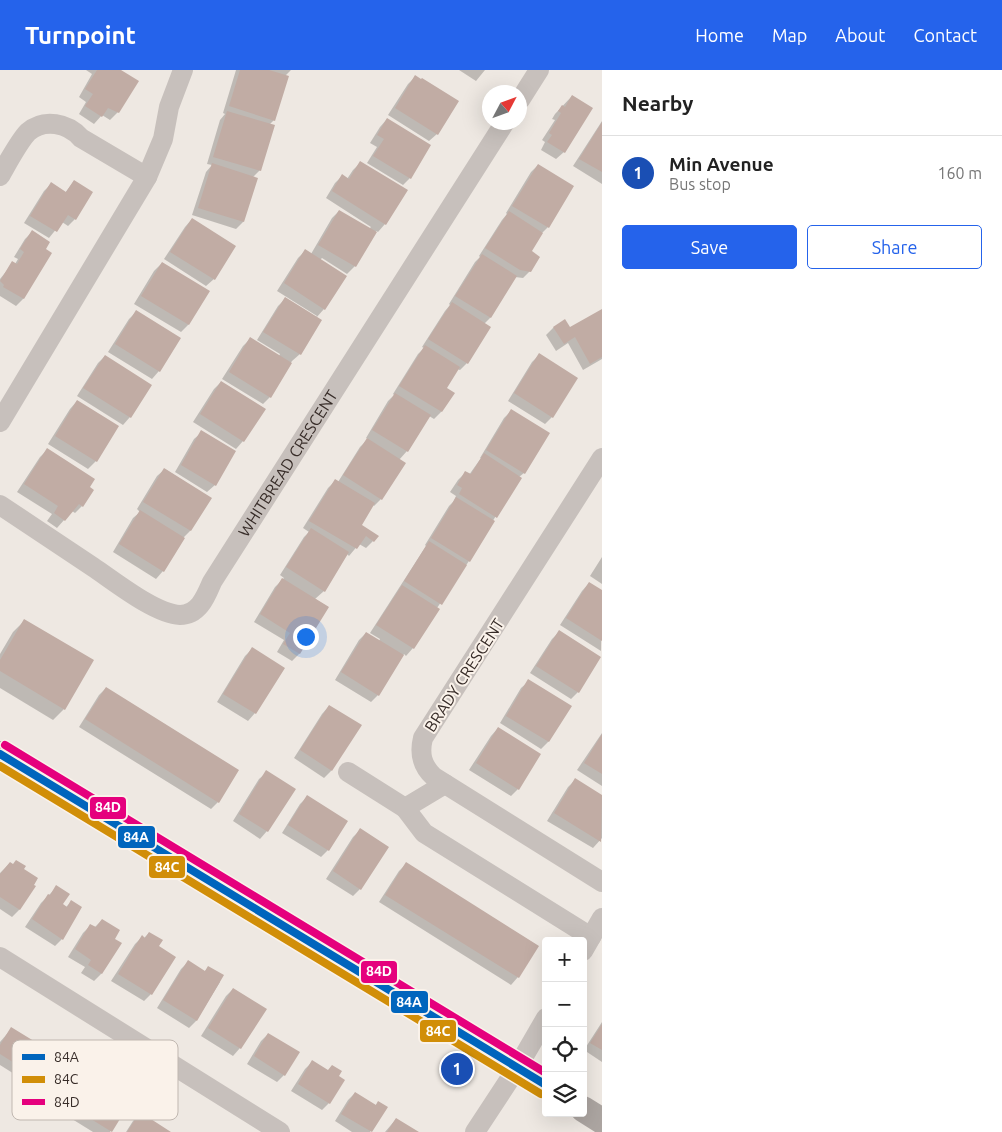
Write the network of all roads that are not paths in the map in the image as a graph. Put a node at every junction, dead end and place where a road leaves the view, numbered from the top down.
1 (182, 70) edge
2 (538, 70) edge
3 (527, 88) edge
4 (500, 130) edge
5 (0, 176) edge
6 (147, 177) junction
7 (0, 422) edge
8 (602, 458) edge
9 (0, 505) edge
10 (0, 754) edge
11 (348, 772) dead end
12 (445, 784) junction
13 (405, 808) junction
14 (602, 882) edge
15 (602, 918) edge
16 (577, 937) edge
17 (587, 944) edge
18 (0, 957) edge
19 (542, 1025) edge
20 (133, 1040) edge
21 (178, 1068) edge
22 (517, 1068) junction
23 (542, 1083) edge
24 (587, 1112) edge
25 (602, 1121) edge
26 (280, 1132) edge
27 (475, 1132) edge

1 - 6 street
2 - 3 street
4 - 9 street, WHITBREAD CRESCENT
5 - 6 street
6 - 7 street
8 - 12 street, BRADY CRESCENT
10 - 22 main road
11 - 13 street
12 - 13 street
12 - 14 street, BRADY CRESCENT
13 - 16 street
15 - 17 street
18 - 20 street
19 - 22 street
21 - 26 street
22 - 23 main road
22 - 27 street
24 - 25 main road

